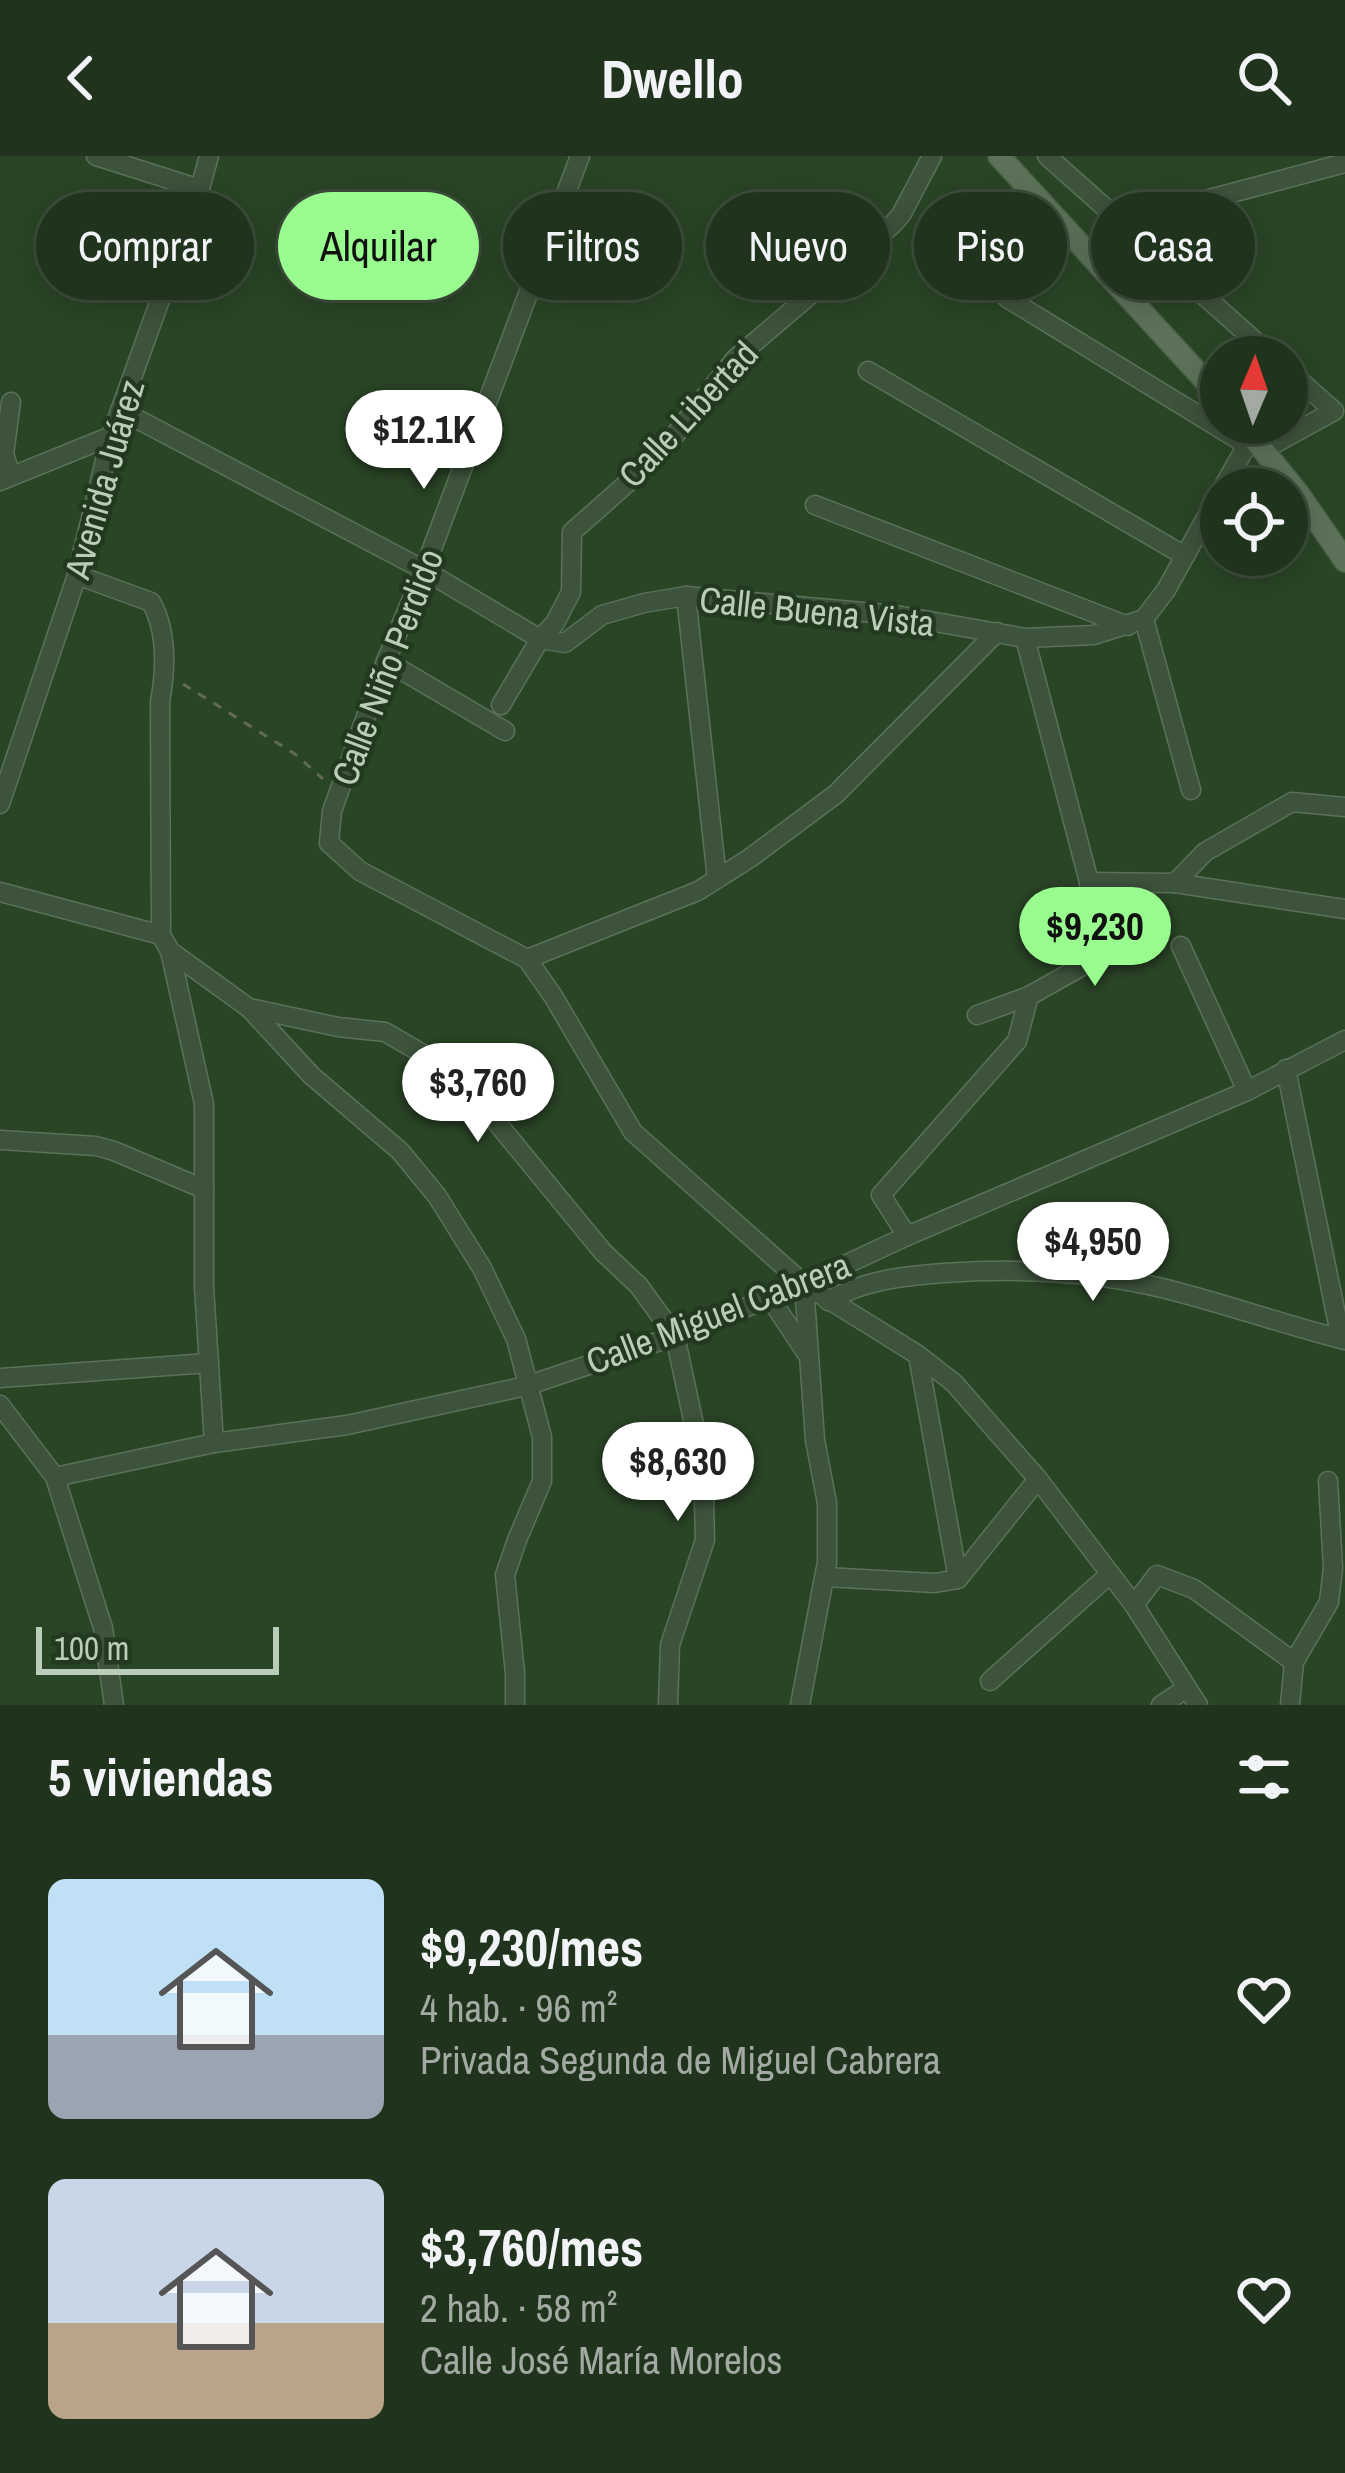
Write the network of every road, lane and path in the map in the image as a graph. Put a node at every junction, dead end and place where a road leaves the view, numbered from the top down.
1 (96, 156) edge
2 (209, 156) edge
3 (580, 156) edge
4 (932, 156) edge
5 (999, 156) edge
6 (1047, 156) edge
7 (1345, 163) edge
8 (200, 189) junction
9 (1235, 192) edge
10 (1091, 195) edge
11 (1010, 300) edge
12 (1209, 300) edge
13 (1250, 336) edge
14 (868, 371) dead end
15 (1200, 375) edge
16 (1308, 388) edge
17 (11, 402) dead end
18 (120, 410) junction
19 (1200, 410) edge
20 (1308, 420) edge
21 (111, 436) junction
22 (1255, 444) edge
23 (5, 479) edge
24 (814, 505) dead end
25 (1200, 529) edge
26 (1185, 556) junction
27 (1345, 561) edge
28 (424, 571) junction
29 (77, 574) junction
30 (686, 596) junction
31 (1136, 623) junction
32 (997, 632) junction
33 (1025, 638) junction
34 (540, 640) junction
35 (386, 661) junction
36 (166, 673) junction
37 (501, 705) dead end
38 (505, 731) dead end
39 (1190, 790) dead end
40 (340, 794) junction
41 (0, 804) edge
42 (1345, 807) edge
43 (717, 879) junction
44 (1089, 882) junction
45 (1175, 883) junction
46 (0, 892) edge
47 (1345, 909) edge
48 (166, 943) junction
49 (1181, 946) dead end
50 (527, 959) junction
51 (1029, 996) junction
52 (249, 1008) junction
53 (977, 1015) dead end
54 (1345, 1040) edge
55 (1286, 1069) junction
56 (1246, 1091) junction
57 (0, 1140) edge
58 (204, 1189) junction
59 (907, 1236) junction
60 (804, 1284) junction
61 (770, 1298) junction
62 (828, 1300) junction
63 (675, 1336) junction
64 (1343, 1339) edge
65 (807, 1355) junction
66 (918, 1355) junction
67 (209, 1363) junction
68 (0, 1378) edge
69 (526, 1386) junction
70 (0, 1405) edge
71 (214, 1443) junction
72 (55, 1477) junction
73 (1038, 1479) junction
74 (1328, 1481) dead end
75 (1110, 1574) junction
76 (825, 1577) junction
77 (958, 1579) junction
78 (1134, 1605) junction
79 (1294, 1662) junction
80 (990, 1681) dead end
81 (1192, 1696) edge
82 (114, 1705) edge
83 (515, 1705) edge
84 (668, 1705) edge
85 (800, 1705) edge
86 (1161, 1705) edge
87 (1290, 1705) edge

1 - 8 street
2 - 8 street, Avenida Juárez
3 - 28 street, Calle Niño Perdido
4 - 34 street, Calle Libertad
5 - 15 main road
6 - 10 street
7 - 9 street
8 - 18 street, Avenida Juárez
11 - 19 street
12 - 13 street
14 - 26 street
16 - 20 street
17 - 23 street
18 - 21 street, Avenida Juárez
18 - 28 street
21 - 23 street
21 - 29 street, Avenida Juárez
22 - 27 main road
24 - 31 street
25 - 26 street
26 - 31 street
28 - 34 street
28 - 35 street, Calle Niño Perdido
29 - 36 street
29 - 41 street, Avenida Juárez
30 - 32 street, Calle Buena Vista
30 - 34 street, Calle Buena Vista
30 - 43 street
31 - 33 street, Calle Buena Vista
31 - 39 street
32 - 33 street, Calle Buena Vista
32 - 43 street
33 - 44 street
34 - 37 street, Calle Libertad
35 - 38 street
35 - 40 street, Calle Niño Perdido
36 - 40 path
36 - 48 street
40 - 50 street, Calle Niño Perdido
42 - 45 street
43 - 50 street
44 - 45 street
44 - 51 street
45 - 47 street
46 - 48 street
48 - 52 street
48 - 58 street
49 - 56 street
50 - 60 street
51 - 53 street
51 - 59 street
52 - 63 street
52 - 69 street
54 - 55 street, Calle Miguel Cabrera
55 - 56 street, Calle Miguel Cabrera
55 - 64 street
56 - 59 street, Calle Miguel Cabrera
57 - 58 street
58 - 67 street
59 - 60 street, Calle Miguel Cabrera
60 - 61 street, Calle Miguel Cabrera
60 - 62 street
60 - 65 street
61 - 63 street, Calle Miguel Cabrera
61 - 65 street
62 - 64 street
62 - 66 street
63 - 69 street, Calle Miguel Cabrera
63 - 84 street
65 - 76 street
66 - 73 street
66 - 77 street
67 - 68 street
67 - 71 street
69 - 71 street, Calle Miguel Cabrera
69 - 83 street
70 - 72 street
71 - 72 street, Calle Miguel Cabrera
72 - 82 street
73 - 75 street
73 - 77 street
74 - 79 street
75 - 78 street
75 - 80 street
76 - 77 street
76 - 85 street
78 - 79 street
78 - 81 street
79 - 87 street
81 - 86 street

